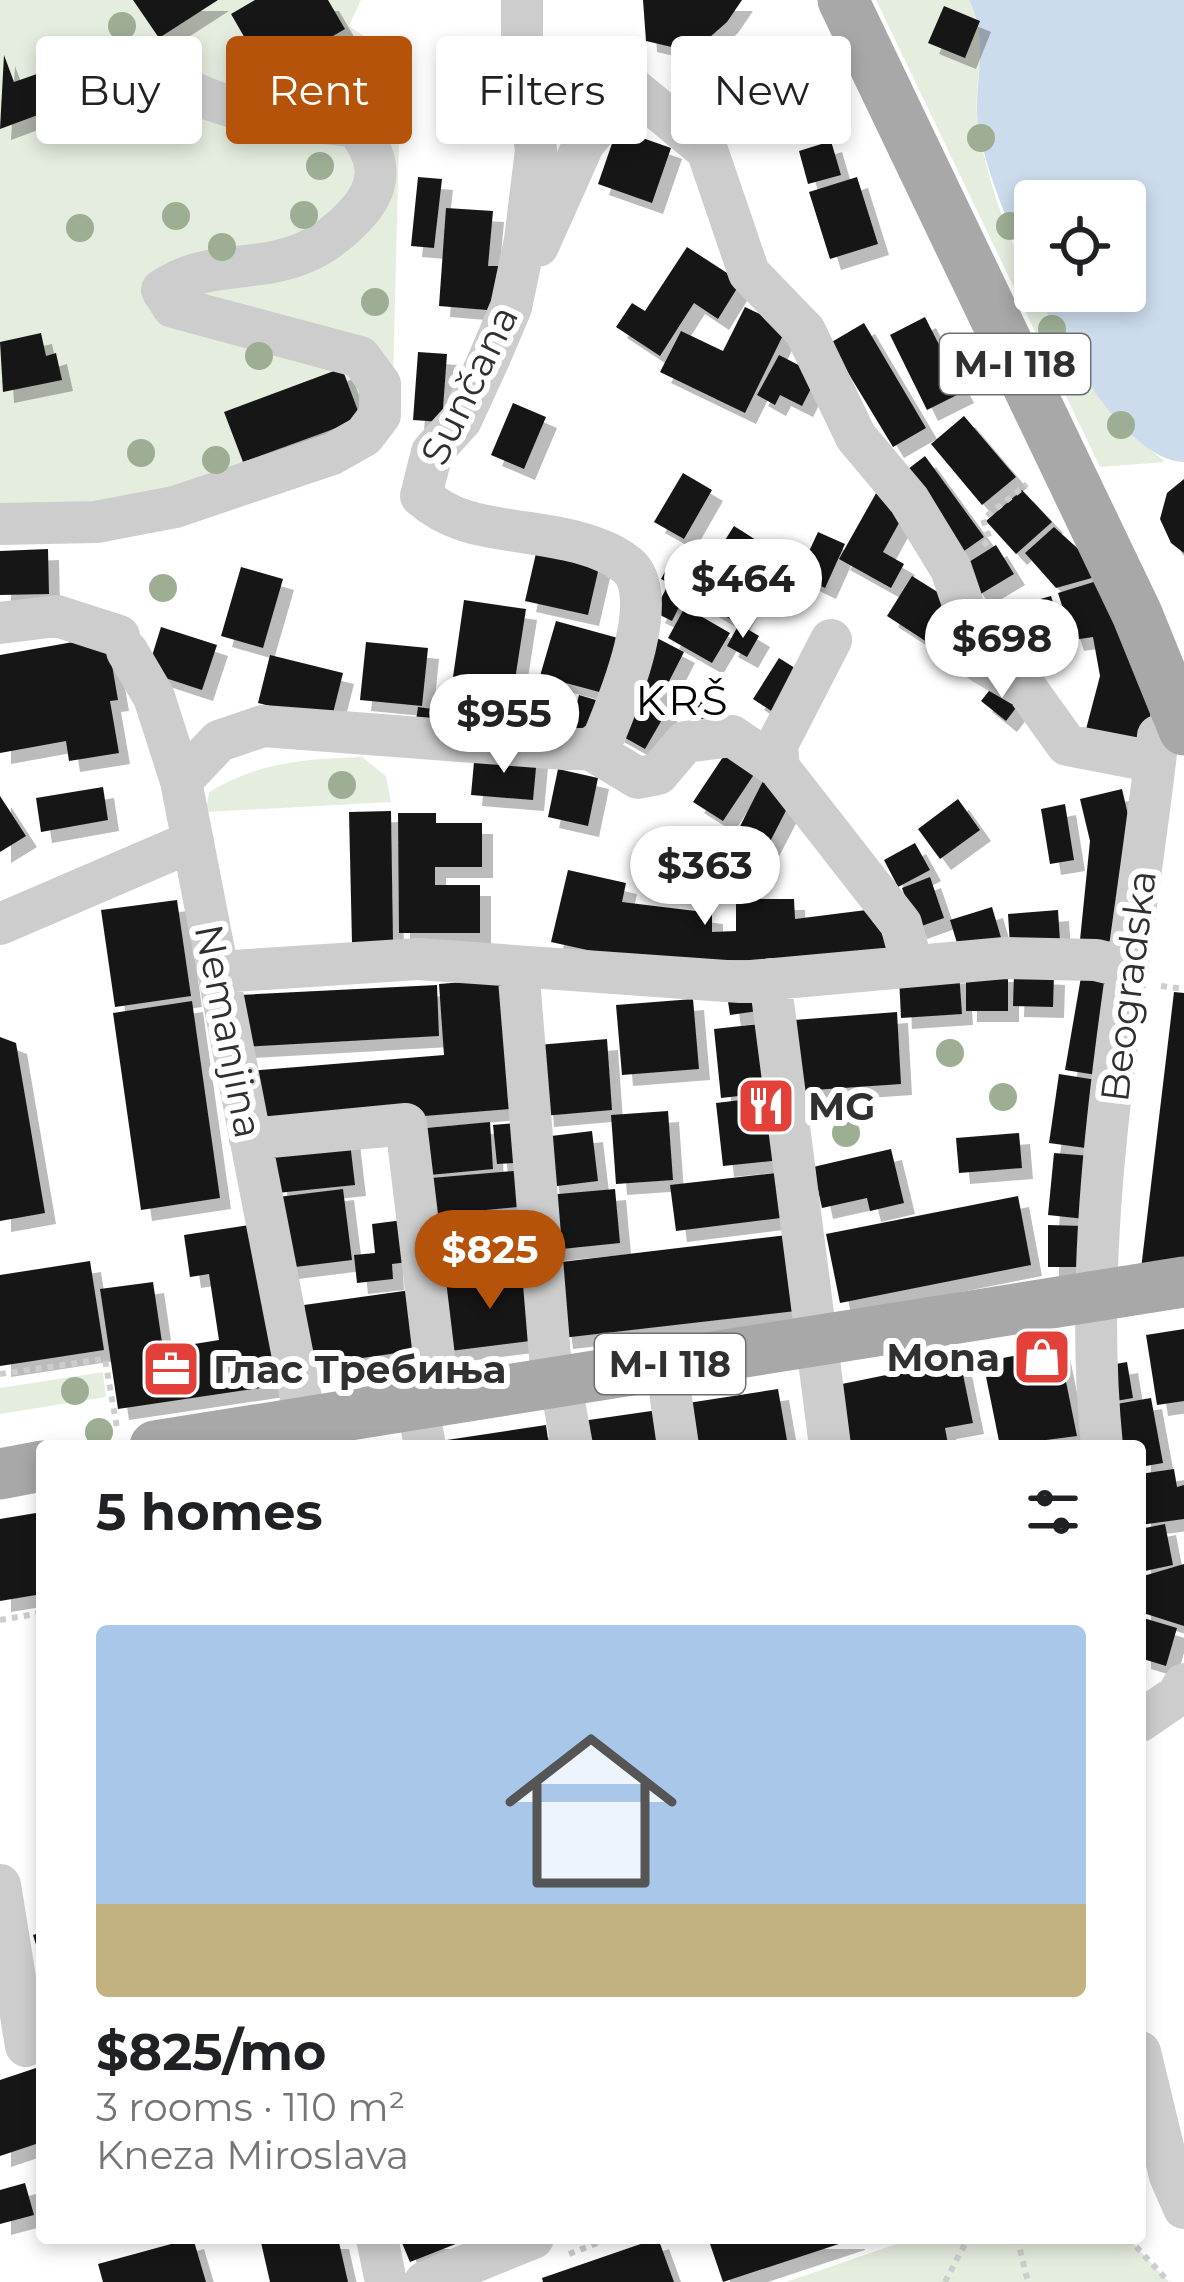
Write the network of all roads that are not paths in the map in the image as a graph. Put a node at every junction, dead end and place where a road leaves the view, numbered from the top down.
1 (522, 0) edge
2 (843, 0) edge
3 (202, 95) edge
4 (511, 307) junction
5 (0, 524) edge
6 (0, 623) edge
7 (831, 640) dead end
8 (1170, 746) edge
9 (590, 749) junction
10 (779, 768) junction
11 (182, 781) junction
12 (193, 841) junction
13 (0, 925) edge
14 (912, 965) junction
15 (518, 967) junction
16 (1129, 968) junction
17 (218, 972) junction
18 (770, 979) junction
19 (250, 1139) junction
20 (1184, 1282) edge
21 (1094, 1296) junction
22 (814, 1342) junction
23 (666, 1364) junction
24 (556, 1381) junction
25 (427, 1416) edge
26 (305, 1419) junction
27 (136, 1435) edge
28 (224, 1440) edge
29 (571, 1440) edge
30 (677, 1440) edge
31 (829, 1440) edge
32 (1102, 1440) edge
33 (36, 1467) edge
34 (0, 1474) edge
35 (1182, 1693) edge
36 (1146, 1716) edge
37 (0, 1885) edge
38 (23, 2047) edge
39 (1146, 2084) edge
40 (1164, 2180) edge
41 (378, 2244) edge
42 (518, 2244) edge
43 (386, 2282) edge
44 (425, 2282) edge

1 - 4 street, Sunčana
2 - 8 main road, M-I 118
3 - 5 street
4 - 8 street
4 - 9 street, Sunčana
6 - 11 street, Nemanjina
7 - 10 street
8 - 16 street, Beogradska
9 - 10 street
9 - 11 street
10 - 14 street
11 - 12 street, Nemanjina
12 - 13 street
12 - 17 street, Nemanjina
14 - 16 street
14 - 18 street
15 - 17 street
15 - 18 street
15 - 24 street
16 - 21 street, Beogradska
17 - 19 street, Nemanjina
18 - 22 street
19 - 25 street
19 - 26 street, Nemanjina
20 - 21 main road, M-I 118
21 - 22 main road, M-I 118
21 - 32 street, Beogradska
22 - 23 main road, M-I 118
22 - 31 street
23 - 24 main road, M-I 118
23 - 30 street
24 - 25 main road, M-I 118
24 - 29 street
25 - 26 main road, M-I 118
26 - 28 main road, M-I 118
27 - 28 main road, M-I 118
33 - 34 main road
35 - 36 street
37 - 38 street
39 - 40 street
41 - 43 street
42 - 44 street

